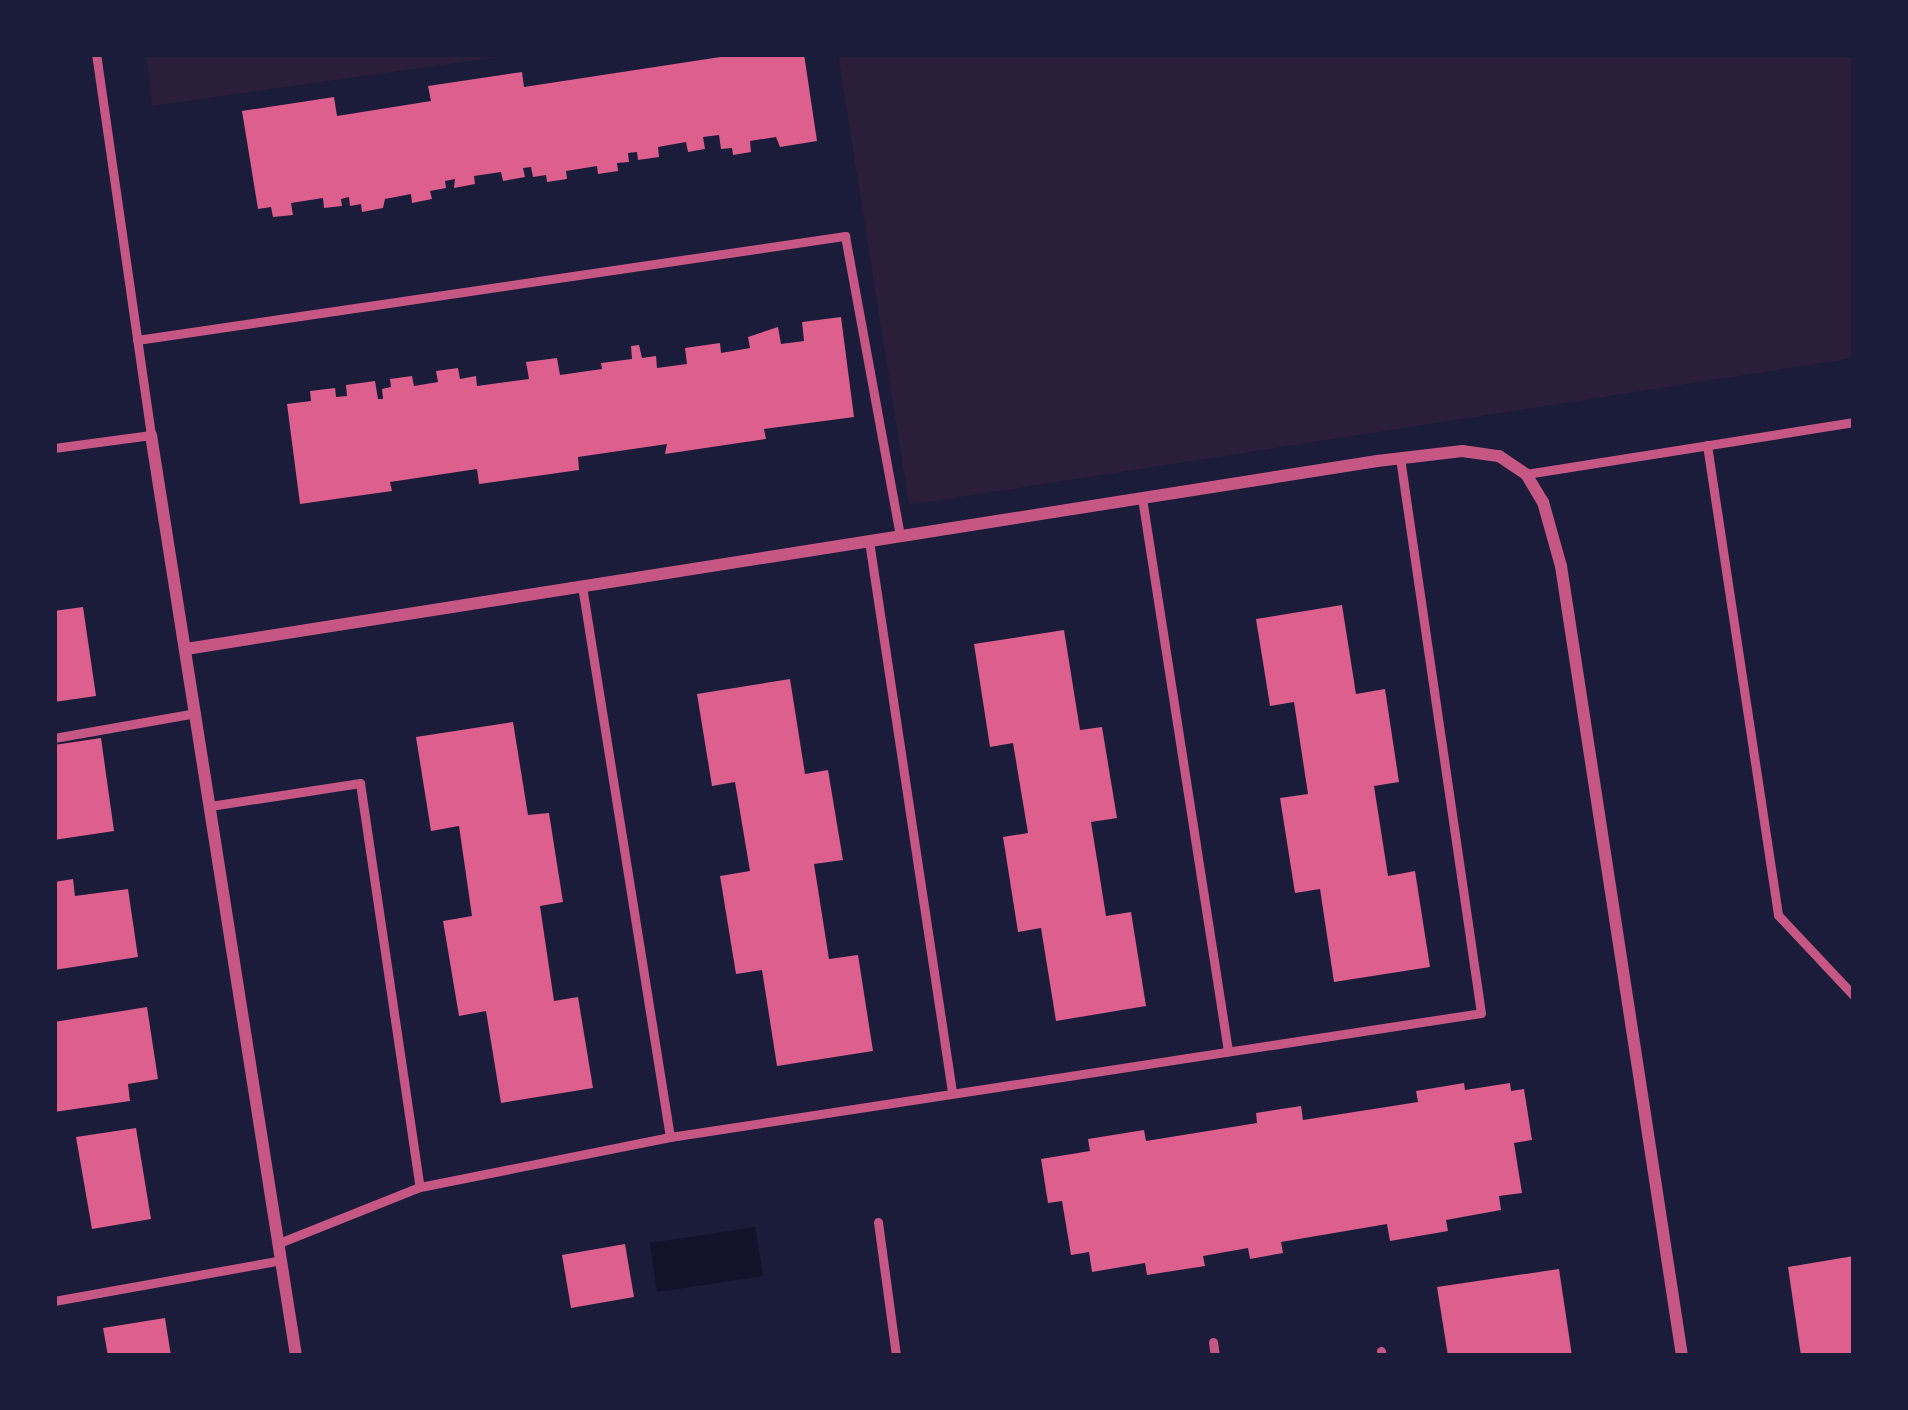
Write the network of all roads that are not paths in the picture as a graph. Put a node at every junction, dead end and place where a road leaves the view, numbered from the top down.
1 (97, 54) edge
2 (137, 340) junction
3 (1854, 422) edge
4 (151, 435) junction
5 (1707, 445) junction
6 (54, 448) edge
7 (1400, 458) junction
8 (1526, 474) junction
9 (1142, 498) junction
10 (900, 536) junction
11 (868, 542) junction
12 (582, 586) junction
13 (186, 649) junction
14 (196, 713) junction
15 (54, 738) edge
16 (210, 806) junction
17 (1854, 997) edge
18 (1228, 1051) junction
19 (952, 1092) junction
20 (670, 1136) junction
21 (420, 1187) junction
22 (878, 1222) dead end
23 (279, 1243) junction
24 (281, 1260) junction
25 (54, 1301) edge
26 (1213, 1342) dead end
27 (296, 1356) edge
28 (896, 1356) edge
29 (1215, 1356) edge
30 (1682, 1356) edge

1 - 2 lane
2 - 4 lane
2 - 10 lane
3 - 5 lane
4 - 6 lane
4 - 13 street
5 - 8 lane
5 - 17 lane
7 - 8 street
7 - 9 street
7 - 18 lane
8 - 30 street
9 - 10 street
9 - 18 lane
10 - 11 street
11 - 12 street
11 - 19 lane
12 - 13 street
12 - 20 lane
13 - 14 street
14 - 15 lane
14 - 16 street
16 - 21 lane
16 - 23 street
18 - 19 lane
19 - 20 lane
20 - 21 lane
21 - 23 lane
22 - 28 lane
23 - 24 street
24 - 25 lane
24 - 27 street
26 - 29 lane

